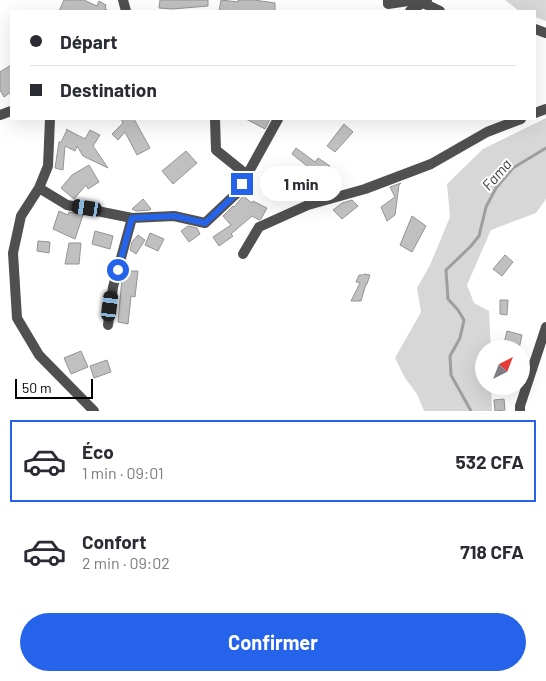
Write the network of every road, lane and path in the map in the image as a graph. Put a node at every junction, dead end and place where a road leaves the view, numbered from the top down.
1 (388, 0) edge
2 (422, 1) edge
3 (411, 10) edge
4 (436, 10) edge
5 (50, 120) edge
6 (215, 120) edge
7 (277, 120) edge
8 (518, 120) edge
9 (247, 175) junction
10 (39, 188) junction
11 (132, 218) junction
12 (242, 254) dead end
13 (108, 325) dead end
14 (546, 327) edge
15 (94, 411) edge
16 (520, 411) edge

1 - 2 street
2 - 3 street
2 - 4 street
5 - 10 street
6 - 9 street
7 - 9 street
8 - 12 street
9 - 11 street
10 - 11 street
10 - 15 street
11 - 13 street
14 - 16 street

